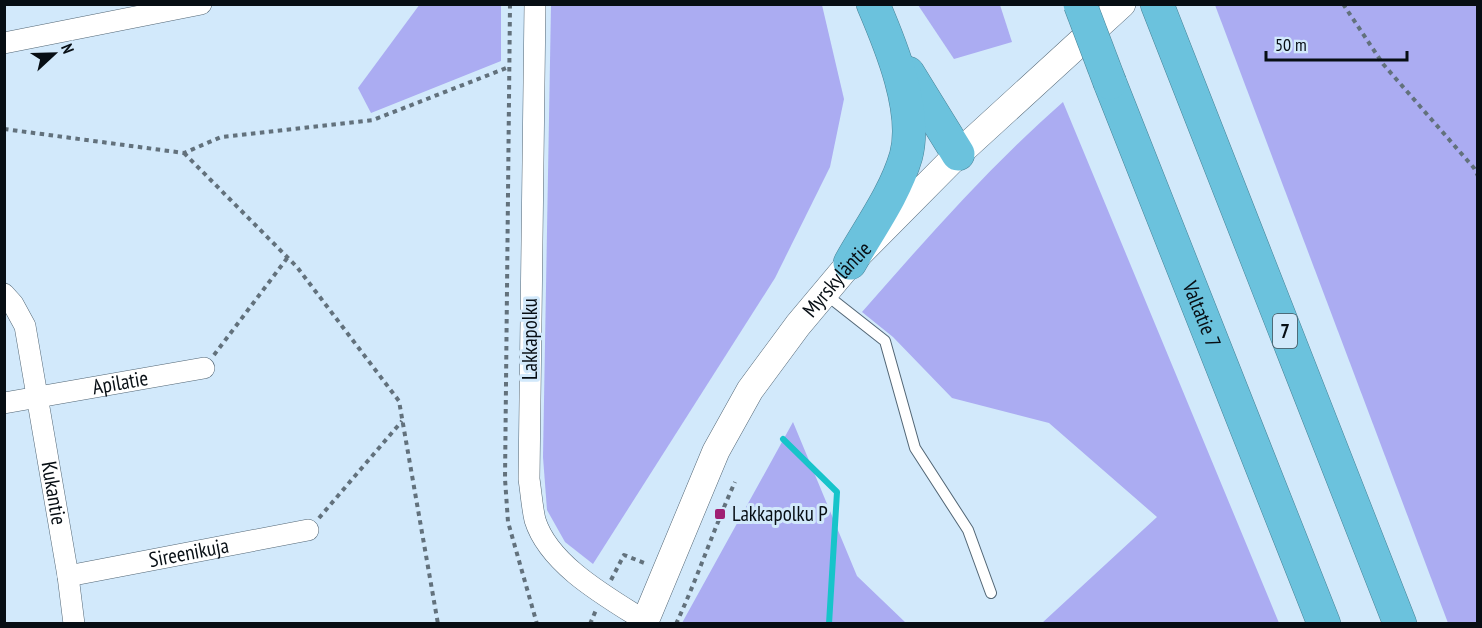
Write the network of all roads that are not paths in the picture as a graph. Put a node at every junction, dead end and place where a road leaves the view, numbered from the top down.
1 (201, 4) edge
2 (535, 4) edge
3 (873, 4) edge
4 (1080, 4) edge
5 (1122, 4) edge
6 (1157, 4) edge
7 (889, 41) junction
8 (4, 43) edge
9 (958, 154) junction
10 (850, 262) junction
11 (824, 293) junction
12 (4, 294) edge
13 (204, 368) road end
14 (37, 397) junction
15 (4, 403) edge
16 (308, 530) road end
17 (68, 576) junction
18 (991, 594) dead end
19 (644, 622) edge
20 (74, 624) edge
21 (1324, 624) edge
22 (1400, 624) edge

1 - 8 street
2 - 19 street, Lakkapolku
3 - 7 highway
4 - 21 highway, Valtatie 7, bridge
5 - 9 street, Myrskyläntie
6 - 22 highway, 7
7 - 9 highway
7 - 10 highway
9 - 10 street, Myrskyläntie
10 - 11 street, Myrskyläntie
11 - 18 lane
11 - 19 street, Myrskyläntie
12 - 14 street, Kukantie
13 - 14 street, Apilatie
14 - 15 street
14 - 17 street, Kukantie
16 - 17 street, Sireenikuja
17 - 20 street, Kukantie

